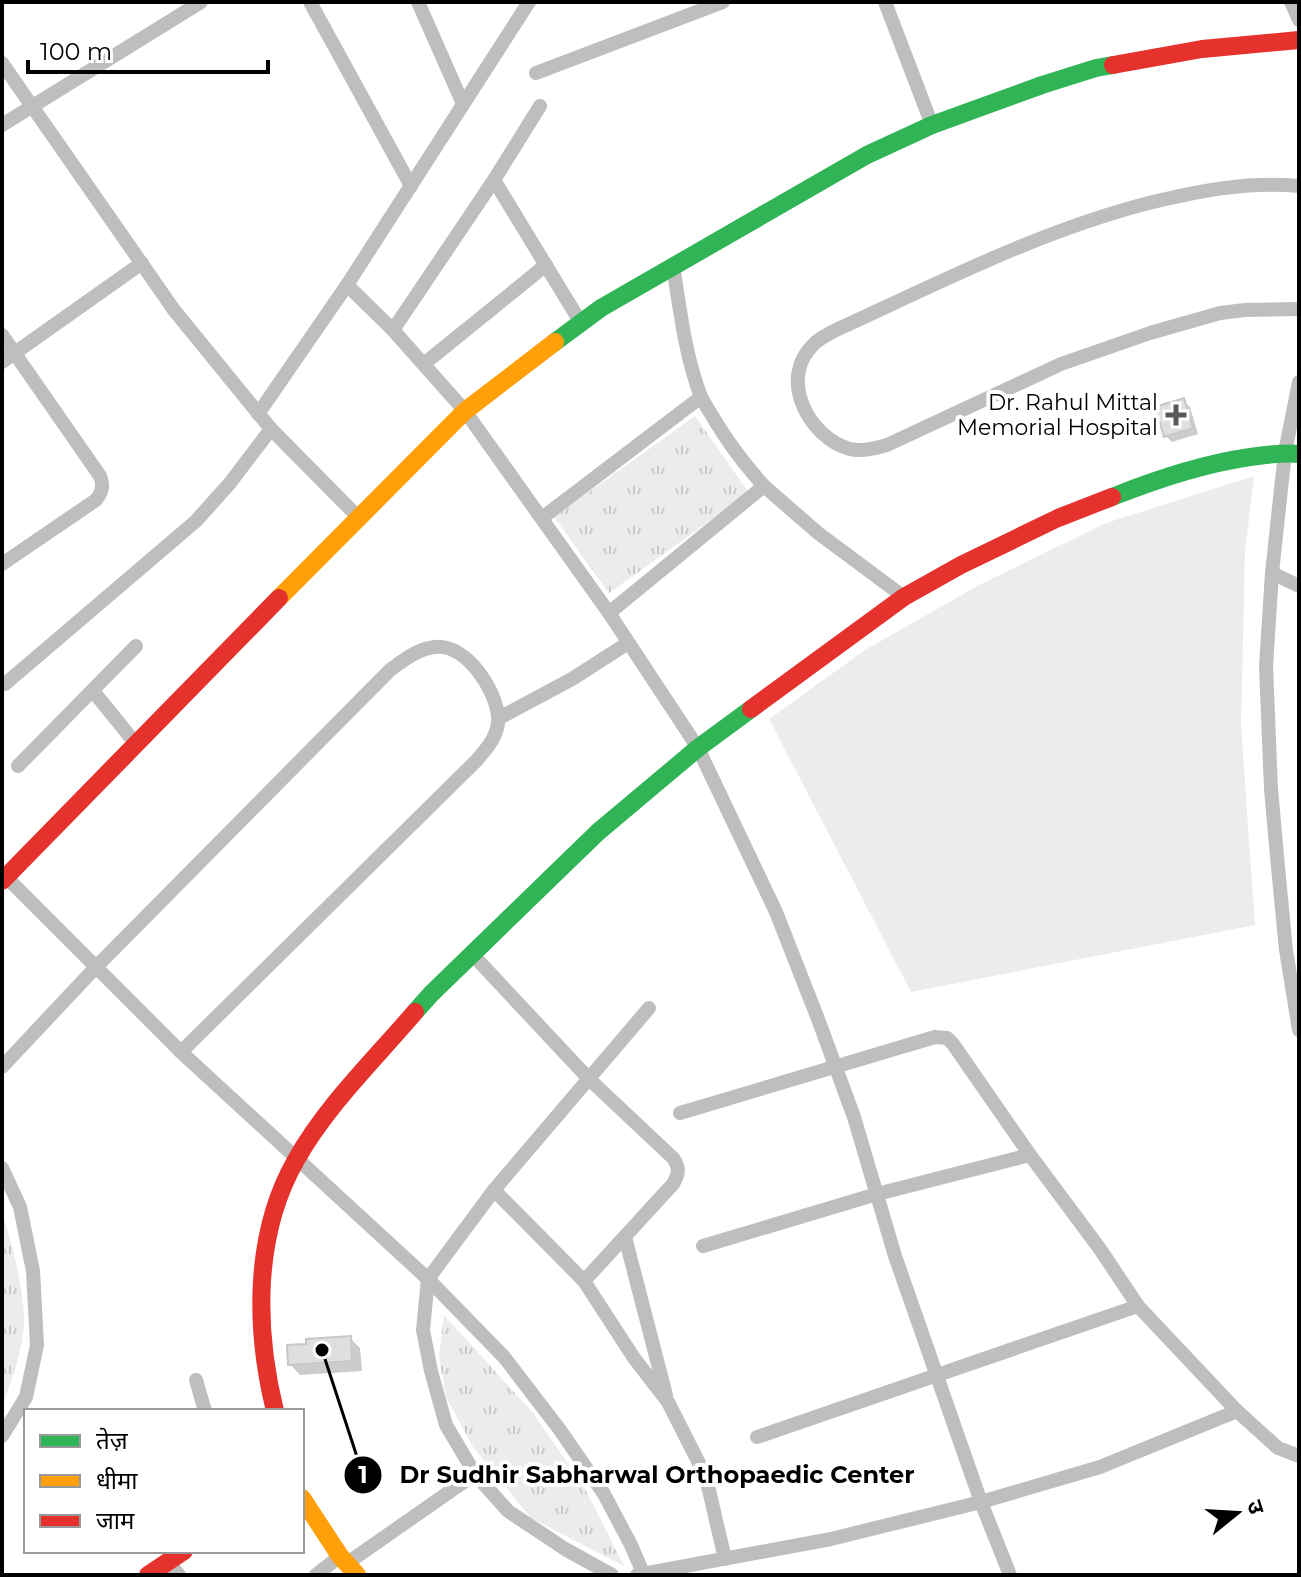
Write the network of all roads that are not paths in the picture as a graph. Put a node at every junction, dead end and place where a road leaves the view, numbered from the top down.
1 (201, 2) edge
2 (310, 2) edge
3 (418, 2) edge
4 (511, 2) edge
5 (529, 2) edge
6 (723, 2) edge
7 (885, 2) edge
8 (1291, 2) edge
9 (519, 17) junction
10 (1299, 20) edge
11 (1299, 40) edge
12 (2, 63) edge
13 (536, 73) dead end
14 (463, 104) junction
15 (32, 106) junction
16 (540, 106) dead end
17 (2, 125) edge
18 (932, 125) junction
19 (494, 180) junction
20 (411, 186) junction
21 (1299, 186) edge
22 (142, 263) junction
23 (546, 265) junction
24 (673, 265) junction
25 (347, 285) junction
26 (1299, 309) edge
27 (581, 323) junction
28 (393, 330) junction
29 (2, 335) edge
30 (8, 357) edge
31 (425, 363) junction
32 (1299, 382) edge
33 (701, 397) junction
34 (465, 411) junction
35 (258, 414) junction
36 (271, 429) junction
37 (1292, 453) edge
38 (764, 486) junction
39 (542, 518) junction
40 (360, 519) junction
41 (3, 562) edge
42 (1272, 573) junction
43 (1299, 586) edge
44 (904, 597) junction
45 (609, 613) junction
46 (628, 643) junction
47 (136, 646) dead end
48 (5, 684) dead end
49 (93, 691) junction
50 (499, 718) junction
51 (136, 744) junction
52 (698, 748) junction
53 (18, 766) dead end
54 (4, 879) edge
55 (473, 955) junction
56 (96, 967) junction
57 (649, 1008) dead end
58 (1299, 1030) edge
59 (181, 1052) junction
60 (2, 1067) edge
61 (835, 1067) junction
62 (589, 1079) junction
63 (680, 1113) dead end
64 (1030, 1155) junction
65 (296, 1159) junction
66 (2, 1168) edge
67 (494, 1190) junction
68 (877, 1194) junction
69 (625, 1237) junction
70 (703, 1246) dead end
71 (428, 1279) junction
72 (584, 1281) junction
73 (1138, 1306) junction
74 (936, 1374) junction
75 (196, 1380) dead end
76 (668, 1402) junction
77 (204, 1409) edge
78 (274, 1409) edge
79 (1237, 1411) junction
80 (2, 1436) edge
81 (757, 1437) dead end
82 (1299, 1456) edge
83 (475, 1474) junction
84 (304, 1501) edge
85 (981, 1502) junction
86 (725, 1559) junction
87 (348, 1565) edge
88 (173, 1568) edge
89 (641, 1574) edge
90 (148, 1575) edge
91 (316, 1575) edge
92 (612, 1575) edge
93 (1010, 1575) edge

1 - 15 street
2 - 20 street
3 - 14 street
4 - 9 street
5 - 9 street
6 - 13 street
7 - 18 street
8 - 10 street
9 - 14 street
11 - 18 street
12 - 15 street
14 - 20 street
15 - 17 street
15 - 22 street
16 - 19 street
18 - 24 street
19 - 23 street
19 - 28 street
20 - 25 street
21 - 26 street
22 - 30 street
22 - 35 street
23 - 27 street
23 - 31 street
24 - 27 street
24 - 33 street
25 - 28 street
25 - 35 street
27 - 34 street
28 - 31 street
29 - 30 street
30 - 41 street
31 - 34 street
32 - 37 street
33 - 38 street
33 - 39 street
34 - 39 street
34 - 40 street
35 - 36 street
36 - 40 street
36 - 48 street
37 - 42 street
37 - 44 street
38 - 44 street
38 - 45 street
39 - 45 street
40 - 51 street
42 - 43 street
42 - 58 street
44 - 52 street
45 - 46 street
46 - 50 street
46 - 52 street
47 - 49 street
49 - 51 street
49 - 53 street
50 - 56 street
50 - 59 street
51 - 54 street
52 - 55 street
52 - 61 street
54 - 56 street
55 - 62 street
55 - 65 street
56 - 59 street
56 - 60 street
57 - 62 street
59 - 65 street
61 - 63 street
61 - 64 street
61 - 68 street
62 - 67 street
62 - 69 street
64 - 68 street
64 - 73 street
65 - 71 street
65 - 78 street
66 - 80 street
67 - 71 street
67 - 72 street
68 - 70 street
68 - 74 street
69 - 72 street
69 - 76 street
71 - 83 street
71 - 89 street
72 - 76 street
73 - 74 street
73 - 79 street
74 - 81 street
74 - 85 street
75 - 77 street
76 - 86 street
79 - 82 street
79 - 85 street
83 - 87 street
83 - 92 street
84 - 87 street
85 - 86 street
85 - 93 street
86 - 89 street
87 - 91 street
88 - 90 street

